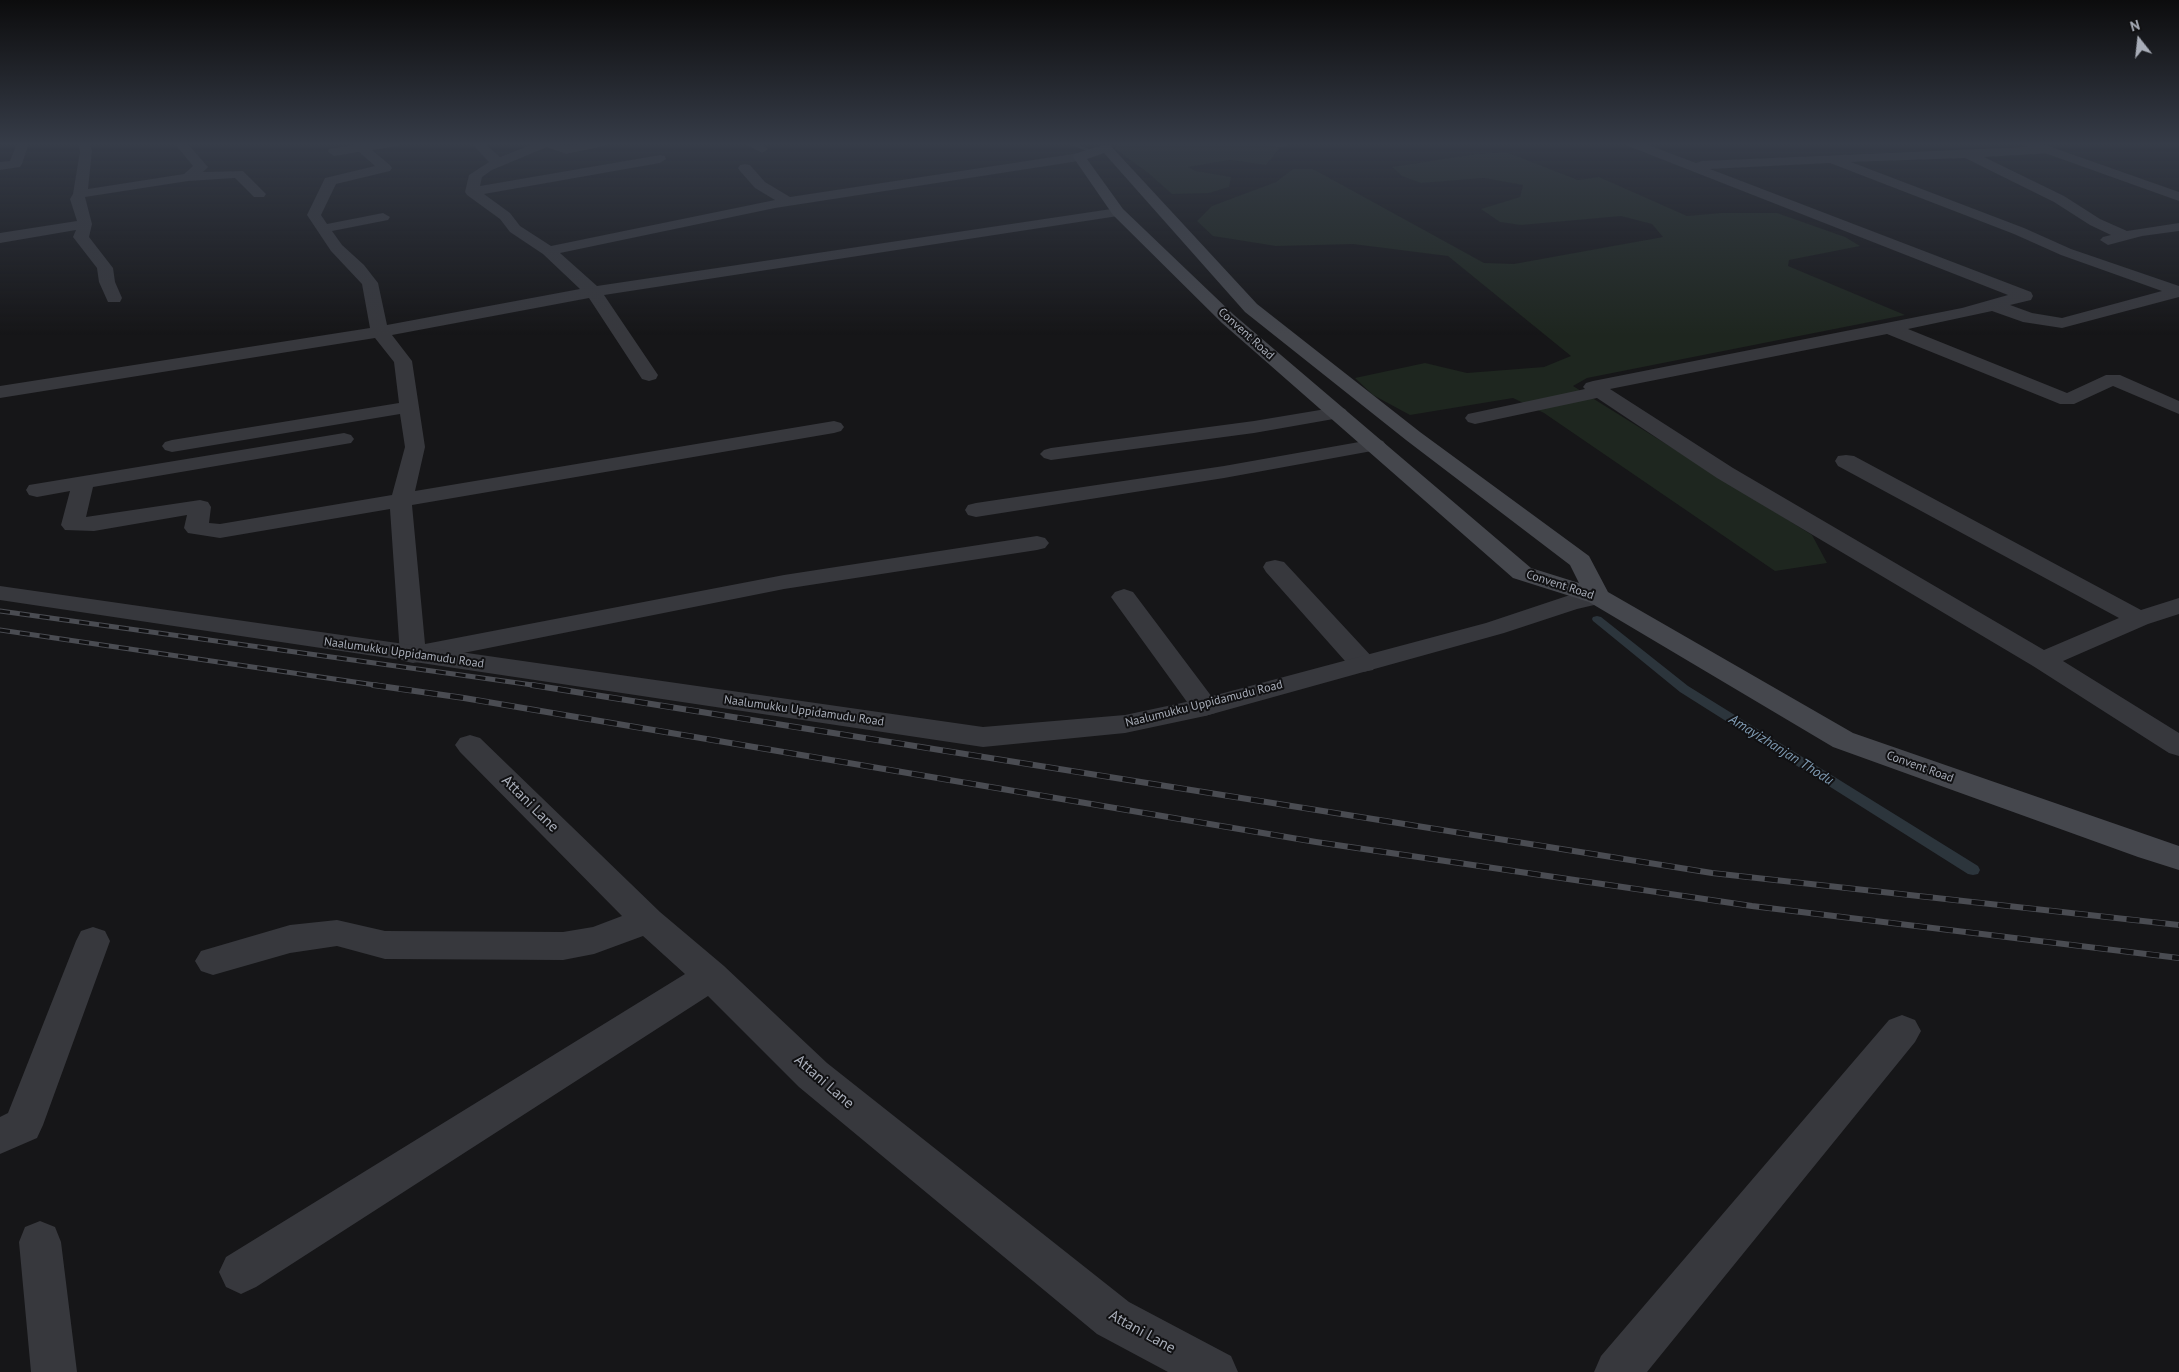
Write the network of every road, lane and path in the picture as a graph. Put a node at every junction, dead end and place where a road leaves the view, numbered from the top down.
1 (80, 207) edge
2 (318, 207) edge
3 (493, 207) edge
4 (763, 207) edge
5 (1116, 207) edge
6 (1148, 207) edge
7 (1797, 207) edge
8 (1956, 207) edge
9 (2072, 207) edge
10 (1118, 212) junction
11 (383, 217) dead end
12 (85, 224) junction
13 (2179, 227) edge
14 (322, 229) junction
15 (2126, 236) junction
16 (0, 238) edge
17 (548, 251) junction
18 (2066, 252) junction
19 (592, 292) junction
20 (2179, 292) edge
21 (114, 298) dead end
22 (1992, 305) junction
23 (1888, 328) junction
24 (380, 332) junction
25 (649, 375) dead end
26 (0, 392) edge
27 (1600, 392) junction
28 (409, 407) junction
29 (2179, 408) edge
30 (1338, 413) junction
31 (1475, 418) dead end
32 (834, 427) dead end
33 (344, 439) dead end
34 (1376, 445) junction
35 (172, 446) dead end
36 (1052, 454) dead end
37 (1846, 461) dead end
38 (83, 482) junction
39 (37, 490) dead end
40 (401, 502) junction
41 (976, 510) dead end
42 (1038, 544) dead end
43 (1275, 567) dead end
44 (0, 593) edge
45 (1124, 597) dead end
46 (1598, 597) junction
47 (2179, 606) edge
48 (2138, 620) junction
49 (413, 655) junction
50 (2042, 660) junction
51 (1363, 664) junction
52 (1205, 707) junction
53 (470, 745) dead end
54 (2179, 746) edge
55 (2179, 858) edge
56 (648, 921) junction
57 (93, 941) dead end
58 (213, 961) dead end
59 (711, 976) junction
60 (1902, 1031) dead end
61 (0, 1136) edge
62 (40, 1242) dead end
63 (241, 1272) dead end
64 (54, 1372) edge
65 (1215, 1372) edge
66 (1617, 1372) edge

1 - 12 street
2 - 14 street
3 - 17 street
4 - 17 street
5 - 10 main road, Convent Road
6 - 46 main road
7 - 22 street
8 - 18 street
9 - 15 street
10 - 19 street
10 - 30 main road, Convent Road
11 - 14 street
12 - 16 street
12 - 21 street
13 - 15 street
14 - 24 street
15 - 18 street
17 - 19 street
18 - 20 street
19 - 24 street
19 - 25 street
20 - 22 street
22 - 23 street
23 - 27 street
23 - 29 street
24 - 26 street
24 - 28 street
27 - 31 street
27 - 50 street
28 - 35 street
28 - 40 street
30 - 34 main road, Convent Road
30 - 36 street
32 - 40 street
33 - 38 street
34 - 41 street
34 - 46 main road, Convent Road
37 - 48 street
38 - 39 street
38 - 40 street
40 - 49 street
42 - 49 street
43 - 51 street
44 - 49 street, Naalumukku Uppidamudu Road
45 - 52 street
46 - 51 street, Naalumukku Uppidamudu Road
46 - 55 main road, Convent Road
47 - 48 street
48 - 50 street
49 - 52 street, Naalumukku Uppidamudu Road
50 - 54 street
51 - 52 street, Naalumukku Uppidamudu Road
53 - 56 street, Attani Lane
56 - 58 street
56 - 59 street, Attani Lane
57 - 61 street
59 - 63 street
59 - 65 street, Attani Lane
60 - 66 street
62 - 64 street

